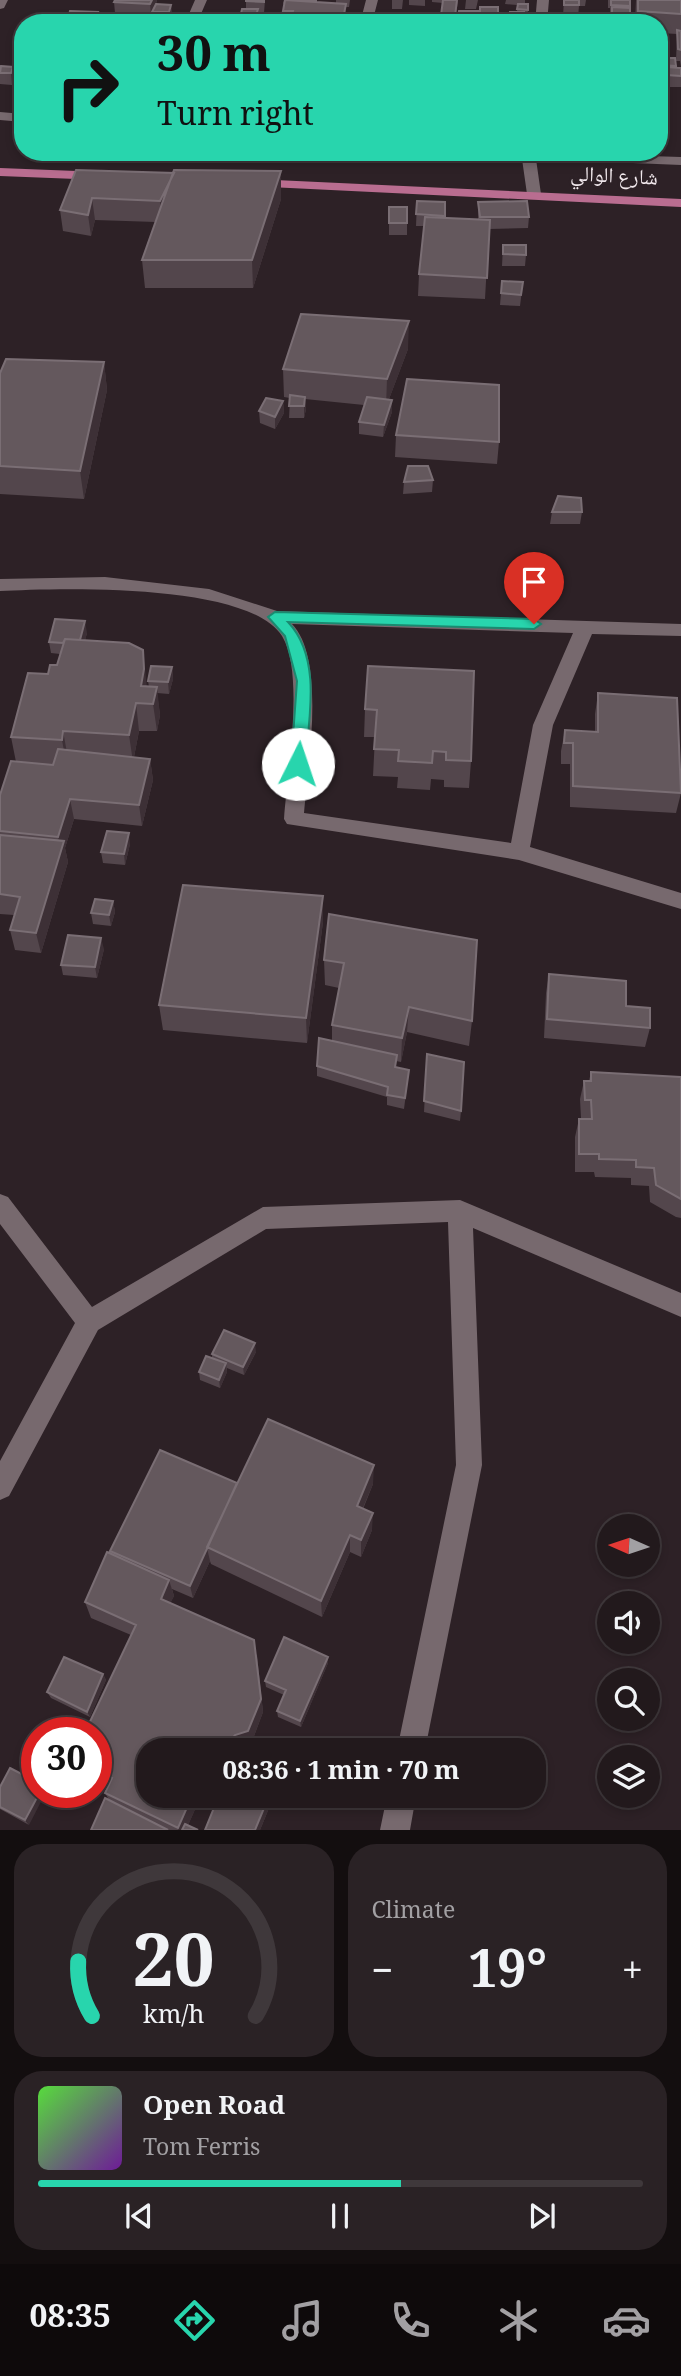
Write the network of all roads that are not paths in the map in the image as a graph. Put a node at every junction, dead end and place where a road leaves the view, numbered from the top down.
1 (529, 161) edge
2 (0, 172) edge
3 (123, 177) edge
4 (233, 182) edge
5 (534, 194) junction
6 (681, 203) edge
7 (0, 585) edge
8 (275, 617) junction
9 (586, 625) junction
10 (681, 630) edge
11 (519, 852) junction
12 (681, 901) edge
13 (0, 1205) edge
14 (460, 1211) junction
15 (681, 1306) edge
16 (89, 1322) junction
17 (0, 1488) edge
18 (413, 1738) edge
19 (400, 1808) edge
20 (395, 1830) edge

1 - 5 street
2 - 3 main road
4 - 5 main road, شارع الوالي
5 - 6 main road, شارع الوالي
7 - 8 street
8 - 9 street
8 - 11 street
9 - 10 street
9 - 11 street
11 - 12 street
13 - 16 street
14 - 15 street
14 - 16 street
14 - 18 street
16 - 17 street
19 - 20 street

